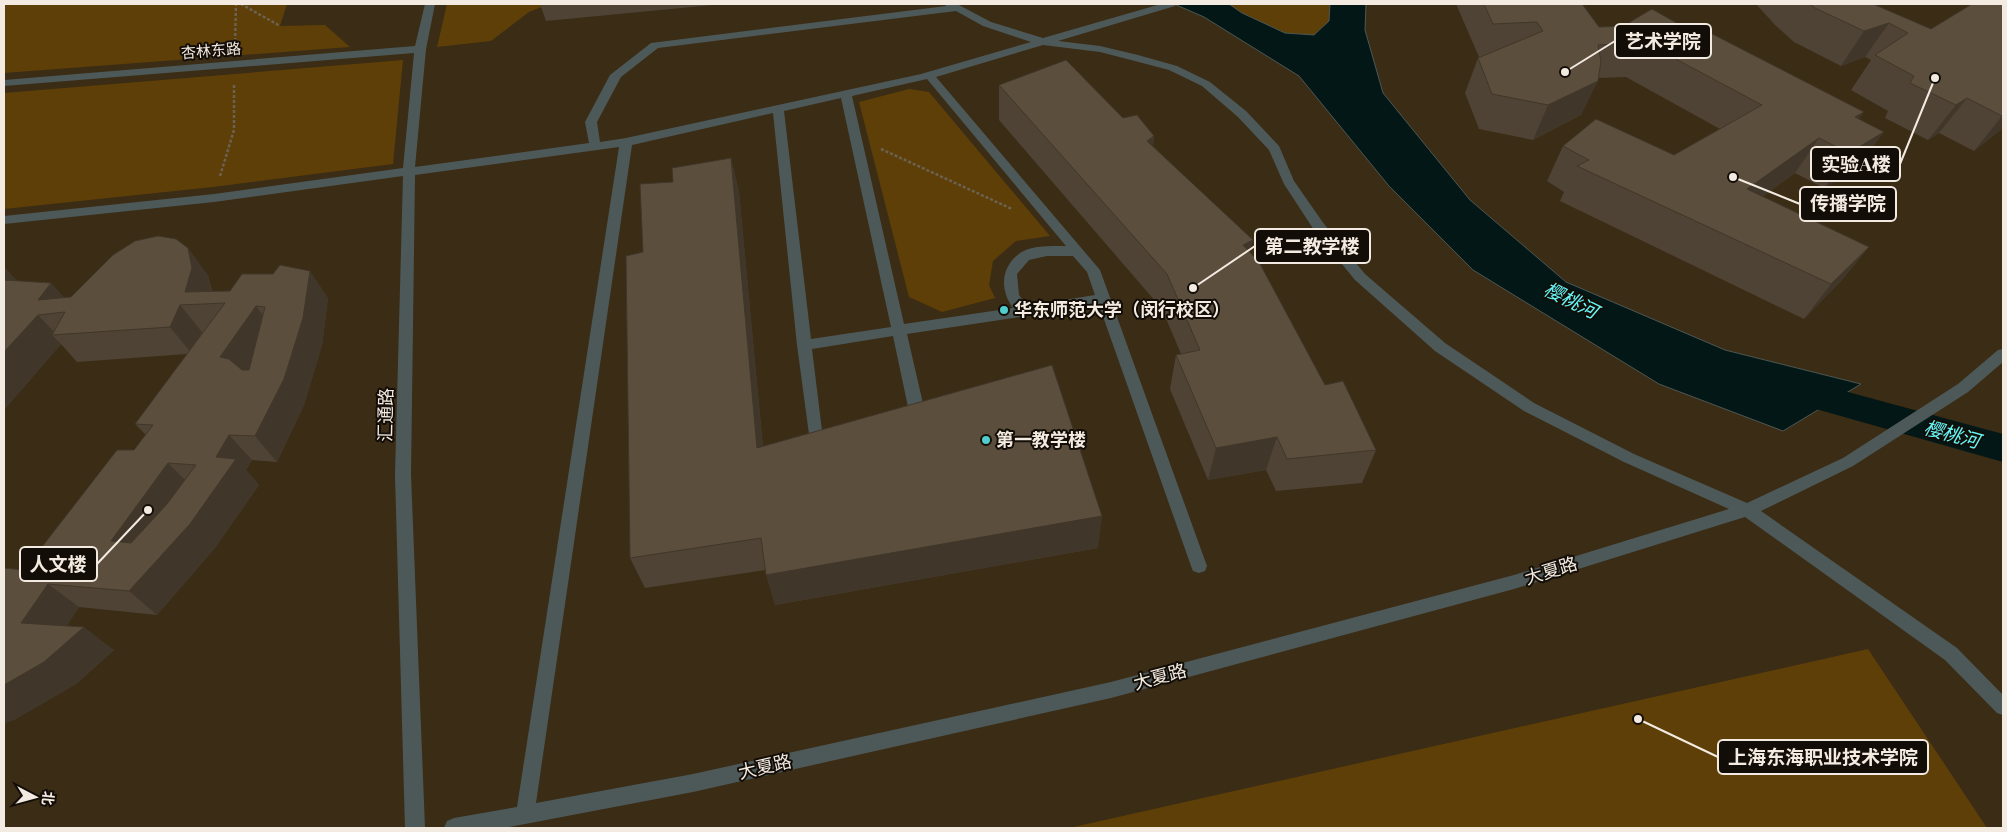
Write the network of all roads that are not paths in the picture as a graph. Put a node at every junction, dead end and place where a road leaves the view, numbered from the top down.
1 (430, 4) edge
2 (1168, 5) edge
3 (954, 6) edge
4 (1043, 42) junction
5 (420, 49) junction
6 (929, 75) junction
7 (4, 83) edge
8 (846, 94) junction
9 (778, 109) junction
10 (626, 142) junction
11 (595, 146) junction
12 (409, 170) junction
13 (4, 220) edge
14 (1078, 252) junction
15 (1104, 299) junction
16 (1023, 311) junction
17 (899, 329) junction
18 (804, 345) junction
19 (2003, 354) edge
20 (901, 425) edge
21 (835, 441) edge
22 (1747, 510) junction
23 (1198, 566) dead end
24 (2003, 708) edge
25 (525, 815) junction
26 (415, 828) edge
27 (454, 828) edge

1 - 5 street, 汇通路
2 - 4 street
3 - 4 street
3 - 11 street
4 - 6 street
4 - 22 street
5 - 7 street, 杏林东路
5 - 12 street, 汇通路
6 - 8 street
6 - 14 street
8 - 9 street
8 - 17 street
9 - 10 street
9 - 18 street
10 - 11 street
10 - 25 street
11 - 12 street
12 - 13 street
12 - 26 street, 汇通路
14 - 15 street
14 - 16 street
15 - 16 street
15 - 23 street
16 - 17 street
17 - 18 street
17 - 20 street
18 - 21 street
19 - 22 street, 大夏路
22 - 24 street
22 - 25 street, 大夏路
25 - 27 street, 大夏路

